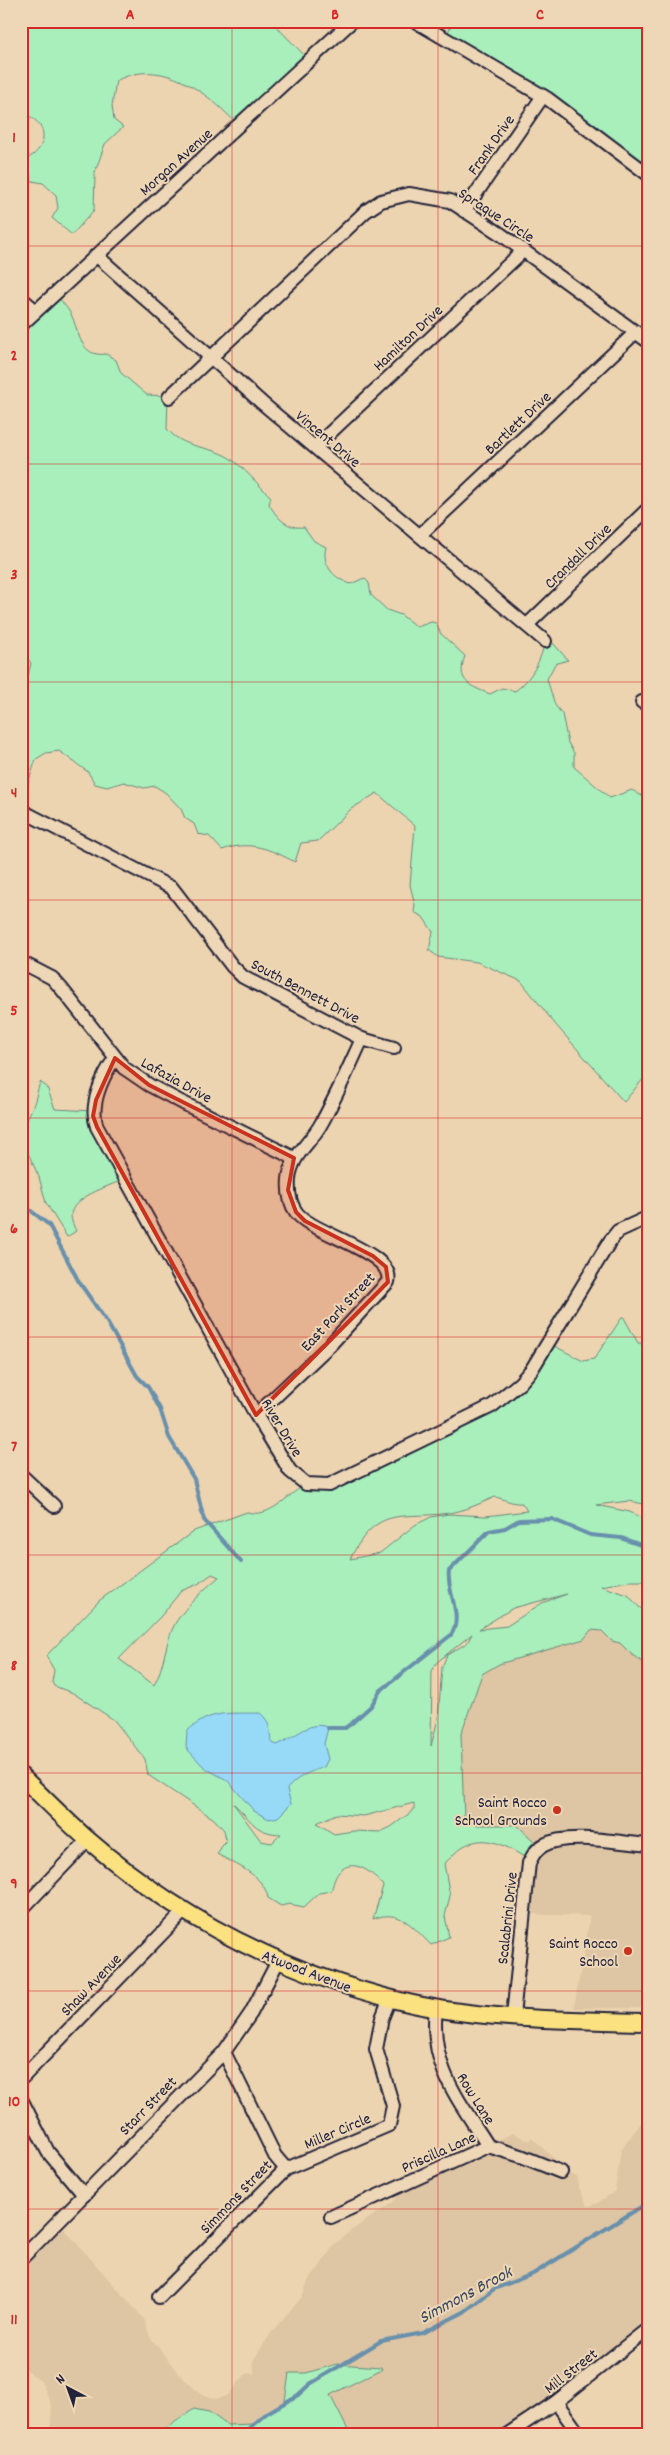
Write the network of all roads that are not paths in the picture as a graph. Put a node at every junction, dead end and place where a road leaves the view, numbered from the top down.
1 (352, 21) edge
2 (415, 21) edge
3 (543, 96) junction
4 (649, 175) edge
5 (464, 210) junction
6 (523, 251) junction
7 (96, 255) junction
8 (21, 298) edge
9 (36, 311) junction
10 (21, 325) edge
11 (636, 332) junction
12 (649, 342) edge
13 (212, 357) junction
14 (169, 397) dead end
15 (315, 447) junction
16 (649, 508) edge
17 (420, 535) junction
18 (527, 625) junction
19 (546, 641) dead end
20 (21, 812) edge
21 (21, 962) edge
22 (362, 1039) junction
23 (394, 1048) dead end
24 (115, 1058) junction
25 (294, 1158) junction
26 (649, 1216) edge
27 (256, 1415) junction
28 (21, 1475) edge
29 (54, 1506) dead end
30 (21, 1776) edge
31 (88, 1840) junction
32 (649, 1845) edge
33 (21, 1910) edge
34 (183, 1912) junction
35 (278, 1962) junction
36 (390, 1998) junction
37 (436, 2008) junction
38 (513, 2016) junction
39 (649, 2022) edge
40 (224, 2052) junction
41 (21, 2080) edge
42 (21, 2099) edge
43 (488, 2146) junction
44 (286, 2169) junction
45 (561, 2172) dead end
46 (84, 2195) junction
47 (331, 2218) dead end
48 (21, 2259) edge
49 (159, 2297) dead end
50 (649, 2328) edge
51 (556, 2402) junction
52 (508, 2434) edge
53 (579, 2434) edge

1 - 7 street, Morgan Avenue
2 - 3 street
3 - 4 street
3 - 5 street, Frank Drive
5 - 6 street, Spraque Circle
5 - 13 street, Spraque Circle
6 - 11 street, Spraque Circle
6 - 15 street, Hamilton Drive
7 - 9 street, Morgan Avenue
7 - 13 street, Vincent Drive
8 - 9 street
9 - 10 street, Morgan Avenue
11 - 12 street, Spraque Circle
11 - 17 street, Bartlett Drive
13 - 14 street, Spraque Circle
13 - 15 street, Vincent Drive
15 - 17 street, Vincent Drive
16 - 18 street, Crandall Drive
17 - 18 street, Vincent Drive
18 - 19 street, Vincent Drive
20 - 22 street, South Bennett Drive
21 - 24 street, Lafazia Drive
22 - 23 street, South Bennett Drive
22 - 25 street, East Park Street
24 - 25 street, Lafazia Drive
24 - 27 street, River Drive
25 - 27 street, East Park Street
26 - 27 street, River Drive
28 - 29 street
30 - 31 main road, Atwood Avenue
31 - 33 street
31 - 34 main road, Atwood Avenue
32 - 38 street, Scalabrini Drive
34 - 35 main road, Atwood Avenue
34 - 41 street, Shaw Avenue
35 - 36 main road, Atwood Avenue
35 - 40 street, Starr Street
36 - 37 main road, Atwood Avenue
36 - 44 street, Miller Circle
37 - 38 main road, Atwood Avenue
37 - 43 street, Row Lane
38 - 39 main road, Atwood Avenue
40 - 44 street, Simmons Street
40 - 46 street, Starr Street
42 - 46 street
43 - 45 street, Priscilla Lane
43 - 47 street, Priscilla Lane
44 - 49 street, Simmons Street
46 - 48 street, Starr Street
50 - 51 street, Mill Street
51 - 52 street, Mill Street
51 - 53 street

